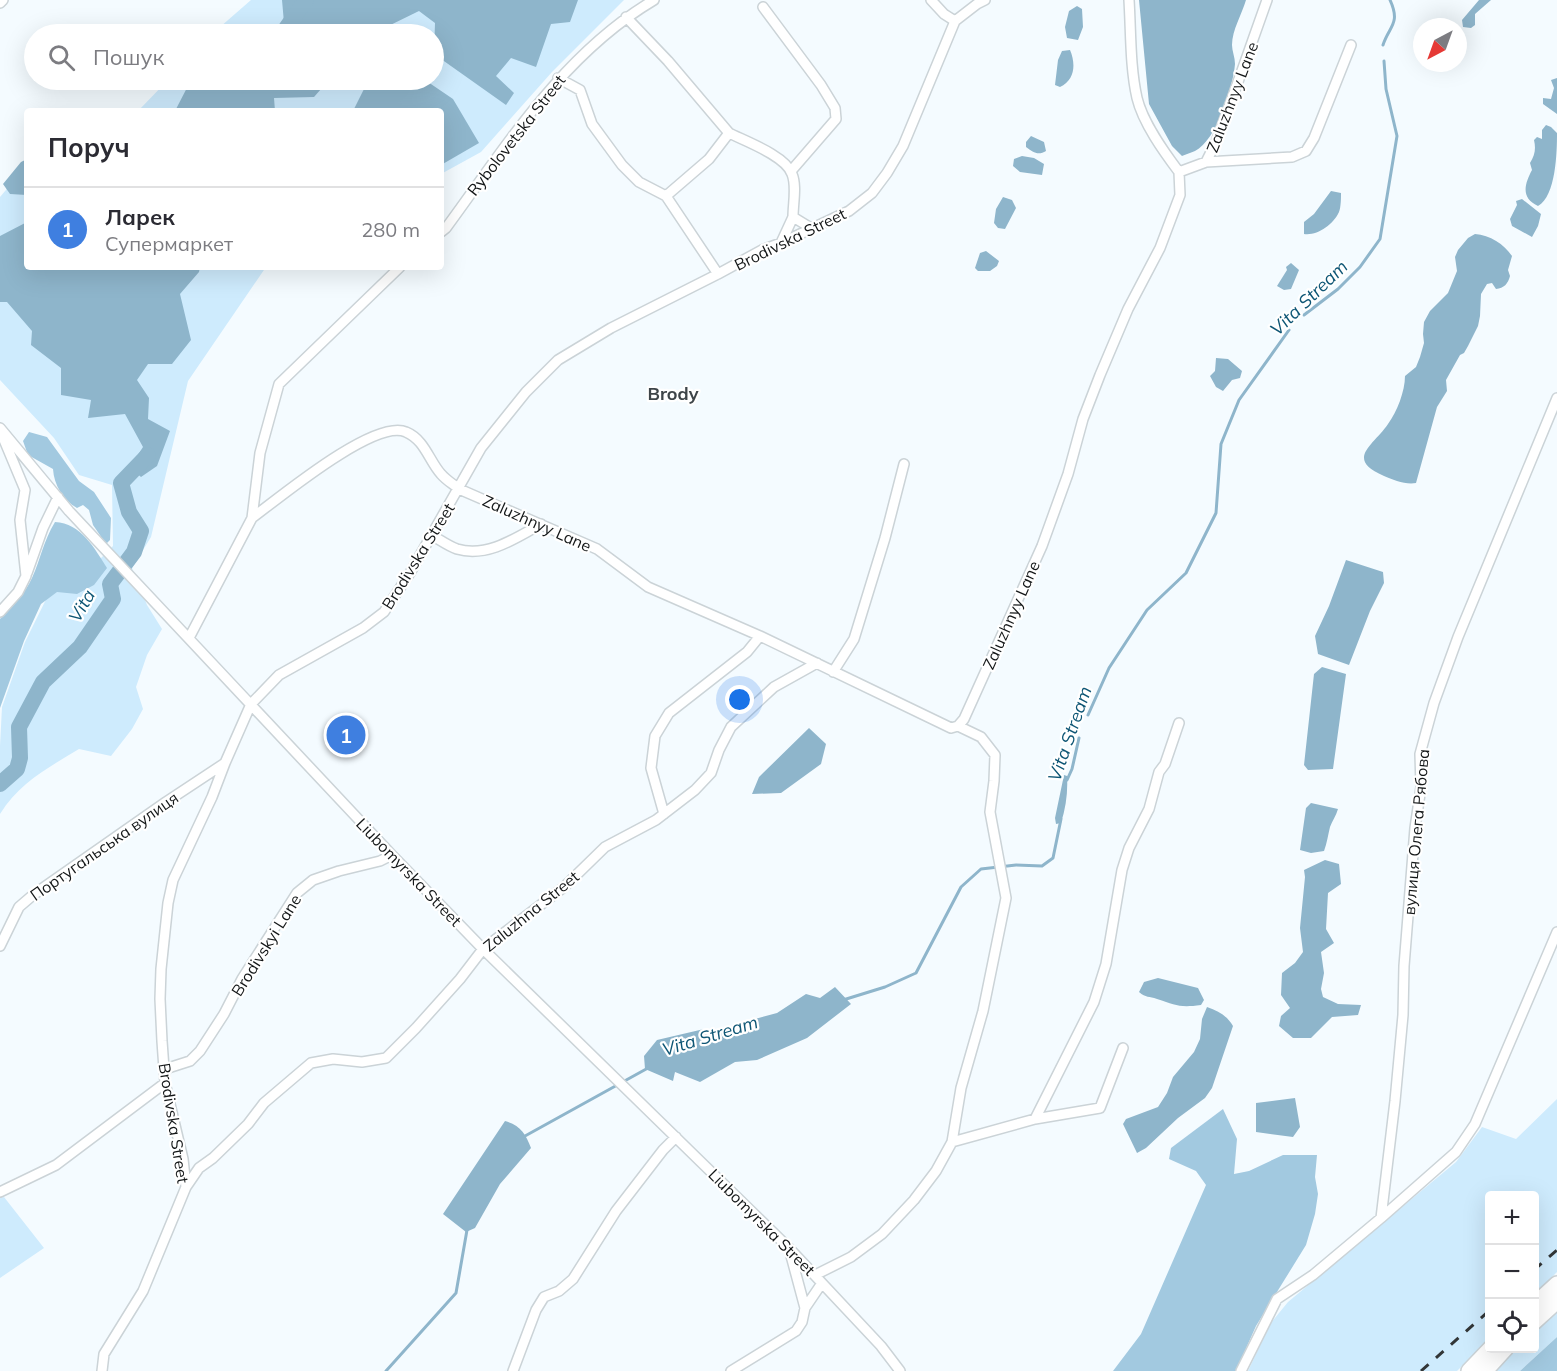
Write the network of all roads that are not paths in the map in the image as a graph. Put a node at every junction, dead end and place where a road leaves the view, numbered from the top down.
1 (654, 0) edge
2 (931, 0) edge
3 (985, 0) edge
4 (1130, 0) edge
5 (1267, 0) edge
6 (763, 6) dead end
7 (626, 17) junction
8 (956, 21) junction
9 (1351, 45) dead end
10 (558, 78) junction
11 (729, 132) junction
12 (1206, 162) junction
13 (791, 171) junction
14 (1179, 172) junction
15 (666, 196) junction
16 (793, 217) junction
17 (811, 228) junction
18 (444, 230) edge
19 (781, 243) junction
20 (397, 270) edge
21 (718, 274) junction
22 (1557, 398) edge
23 (0, 430) edge
24 (904, 464) dead end
25 (459, 489) junction
26 (58, 497) junction
27 (252, 518) junction
28 (541, 524) junction
29 (431, 535) junction
30 (26, 576) junction
31 (0, 612) edge
32 (760, 636) junction
33 (189, 638) junction
34 (817, 663) junction
35 (833, 672) junction
36 (251, 704) junction
37 (1179, 723) dead end
38 (958, 726) junction
39 (225, 763) junction
40 (664, 814) junction
41 (392, 855) junction
42 (1557, 932) edge
43 (0, 946) edge
44 (483, 949) junction
45 (1123, 1048) dead end
46 (165, 1069) junction
47 (165, 1083) junction
48 (1035, 1119) junction
49 (676, 1137) junction
50 (952, 1142) junction
51 (186, 1187) junction
52 (0, 1192) edge
53 (1381, 1218) junction
54 (790, 1249) junction
55 (819, 1279) junction
56 (1557, 1284) edge
57 (1539, 1300) edge
58 (1557, 1301) edge
59 (805, 1308) junction
60 (1539, 1317) edge
61 (1486, 1353) edge
62 (1501, 1353) edge
63 (102, 1371) edge
64 (513, 1371) edge
65 (731, 1371) edge
66 (900, 1371) edge
67 (1241, 1371) edge
68 (1469, 1371) edge
69 (1485, 1371) edge

1 - 7 street, Rybolovetska Street
2 - 8 street
3 - 8 street, Brodivska Street
4 - 14 street
5 - 12 street, Zaluzhnyy Lane
6 - 13 street
7 - 10 street, Rybolovetska Street
7 - 11 street
8 - 17 street, Brodivska Street
9 - 12 street
10 - 15 street
10 - 18 street, Rybolovetska Street
11 - 13 street
11 - 15 street
12 - 14 street, Zaluzhnyy Lane
13 - 16 street
14 - 38 street, Zaluzhnyy Lane
15 - 21 street
16 - 17 street
16 - 19 street
17 - 19 street, Brodivska Street
19 - 21 street, Brodivska Street
20 - 27 street
21 - 25 street, Brodivska Street
22 - 53 street, вулиця Олега Рябова
23 - 26 street
23 - 30 street
24 - 35 street
25 - 27 street
25 - 28 street, Zaluzhnyy Lane
25 - 29 street, Brodivska Street
26 - 30 street
26 - 33 street, Liubomyrska Street
27 - 33 street
28 - 29 street
28 - 32 street, Zaluzhnyy Lane
29 - 36 street, Brodivska Street
30 - 31 street
32 - 34 street, Zaluzhnyy Lane
32 - 40 street
33 - 36 street, Liubomyrska Street
34 - 35 street, Zaluzhnyy Lane
34 - 40 street, Zaluzhna Street
35 - 38 street, Zaluzhnyy Lane
36 - 39 street, Brodivska Street
36 - 41 street, Liubomyrska Street
37 - 48 street
38 - 50 street
39 - 43 street, Португальська вулиця
39 - 46 street, Brodivska Street
40 - 44 street, Zaluzhna Street
41 - 44 street, Liubomyrska Street
41 - 46 street, Brodivskyi Lane
42 - 53 street
44 - 49 street, Liubomyrska Street
44 - 51 street, Zaluzhna Street
45 - 48 street
46 - 47 street, Brodivska Street
47 - 51 street, Brodivska Street
47 - 52 street
48 - 50 street
49 - 54 street, Liubomyrska Street
49 - 64 street
50 - 55 street
51 - 63 street, Brodivska Street
53 - 67 street
54 - 55 street, Liubomyrska Street
54 - 59 street
55 - 59 street, Liubomyrska Street
55 - 66 street, Liubomyrska Street
56 - 57 main road
58 - 60 main road
59 - 65 street, Liubomyrska Street
61 - 68 main road
62 - 69 main road

